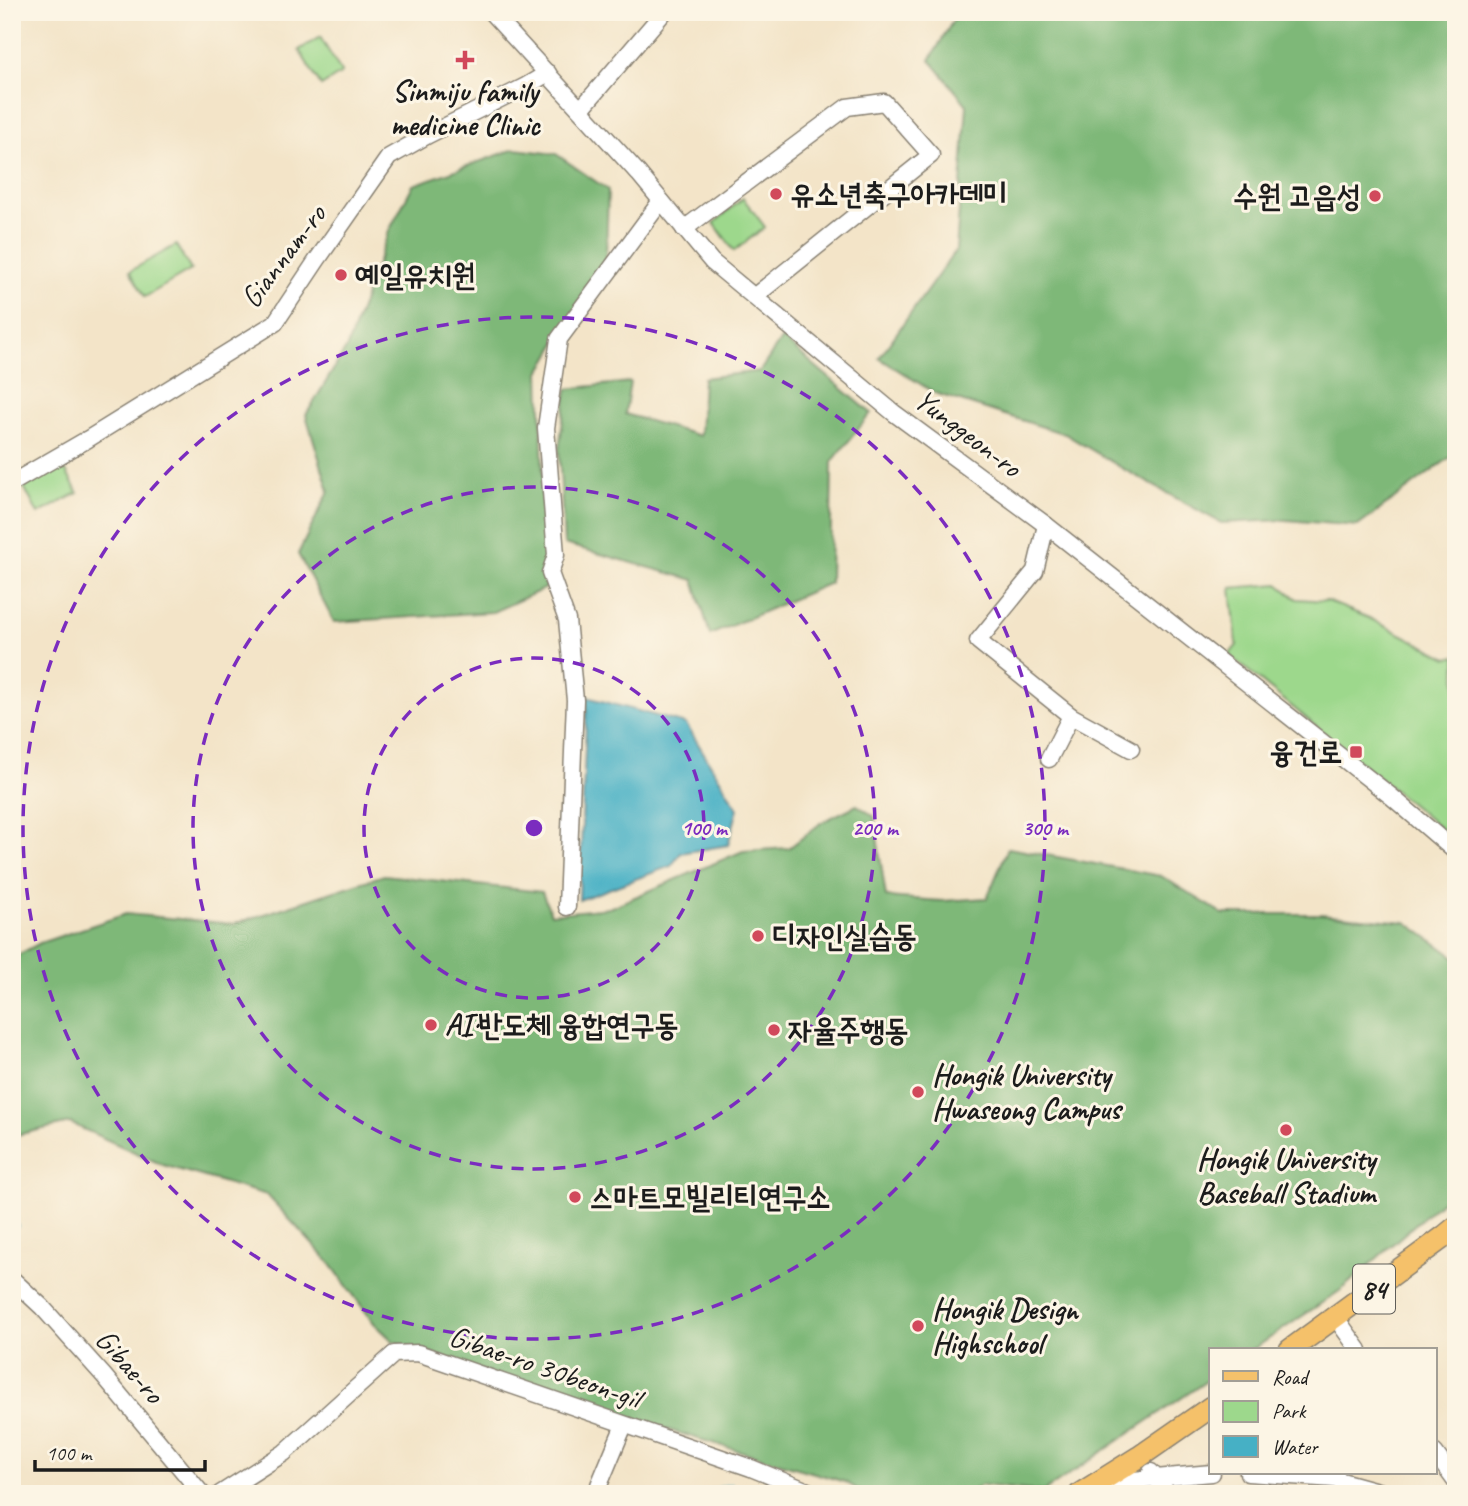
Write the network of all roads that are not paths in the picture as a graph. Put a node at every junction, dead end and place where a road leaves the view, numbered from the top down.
1 (491, 12) edge
2 (664, 12) edge
3 (548, 73) junction
4 (581, 109) junction
5 (661, 201) junction
6 (684, 229) junction
7 (755, 296) junction
8 (12, 484) edge
9 (1046, 525) junction
10 (1071, 716) junction
11 (1131, 749) dead end
12 (1049, 759) dead end
13 (1456, 852) edge
14 (567, 906) dead end
15 (1456, 1227) edge
16 (12, 1279) edge
17 (1336, 1318) junction
18 (1293, 1348) edge
19 (1358, 1348) edge
20 (1209, 1408) edge
21 (624, 1425) junction
22 (1436, 1454) edge
23 (1139, 1457) junction
24 (1209, 1473) edge
25 (1262, 1474) edge
26 (1155, 1478) junction
27 (1456, 1482) edge
28 (1088, 1488) edge
29 (202, 1494) edge
30 (220, 1494) edge
31 (602, 1494) edge
32 (815, 1494) edge
33 (1168, 1494) edge
34 (1388, 1494) edge

1 - 3 street, Yunggeon-ro
2 - 4 street
3 - 4 street, Yunggeon-ro
3 - 8 street, Giannam-ro
4 - 5 street, Yunggeon-ro
5 - 6 street, Yunggeon-ro
5 - 14 street
6 - 7 street, Yunggeon-ro
6 - 7 street
7 - 9 street, Yunggeon-ro
9 - 10 street
9 - 13 street, Yunggeon-ro
10 - 11 street
10 - 12 street
15 - 17 main road, 84
16 - 29 street, Gibae-ro
17 - 18 main road, 84
17 - 19 street
20 - 23 main road
21 - 30 street, Gibae-ro 30beon-gil
21 - 31 street
21 - 32 street, Gibae-ro 30beon-gil
22 - 27 street
23 - 26 street
23 - 28 main road
24 - 26 street
25 - 34 street
26 - 28 street
26 - 33 street

